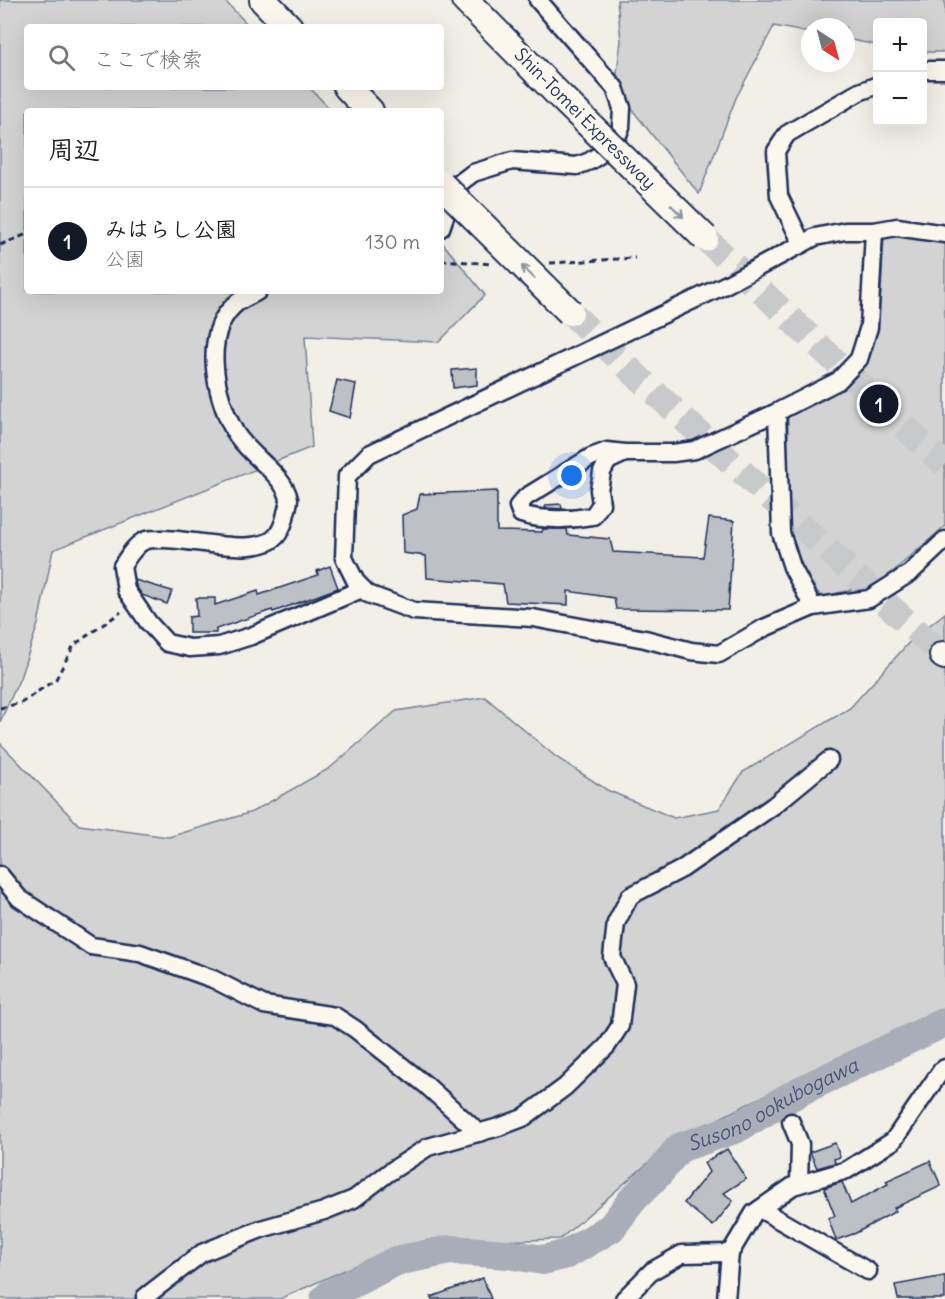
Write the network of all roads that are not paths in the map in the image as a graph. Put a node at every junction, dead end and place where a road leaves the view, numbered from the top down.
1 (263, 0) edge
2 (465, 0) edge
3 (538, 0) edge
4 (286, 24) edge
5 (927, 70) edge
6 (945, 70) edge
7 (873, 87) edge
8 (350, 90) edge
9 (367, 108) edge
10 (444, 187) edge
11 (444, 219) edge
12 (874, 231) junction
13 (945, 234) edge
14 (705, 238) tunnel mouth
15 (802, 244) junction
16 (253, 294) edge
17 (570, 312) tunnel mouth
18 (777, 412) junction
19 (625, 453) junction
20 (945, 540) edge
21 (362, 588) junction
22 (813, 608) junction
23 (829, 760) dead end
24 (0, 875) edge
25 (945, 1068) edge
26 (791, 1122) dead end
27 (479, 1133) junction
28 (799, 1185) junction
29 (760, 1209) junction
30 (730, 1254) junction
31 (868, 1271) dead end
32 (145, 1298) edge
33 (624, 1299) edge
34 (726, 1299) edge

1 - 4 highway
2 -> 14 highway, Shin-Tomei Expressway, bridge
3 - 11 street
5 - 6 street
7 - 15 street
8 - 9 highway
17 -> 10 highway, bridge
12 - 13 street
12 - 15 street
12 - 18 street
15 - 21 street
16 - 21 street
18 - 19 street
18 - 22 street
19 - 19 street
20 - 22 street
21 - 22 street
23 - 27 street
24 - 27 street
25 - 28 street
26 - 28 street
27 - 32 street
28 - 29 street
29 - 30 street
29 - 31 street
30 - 33 street
30 - 34 street

